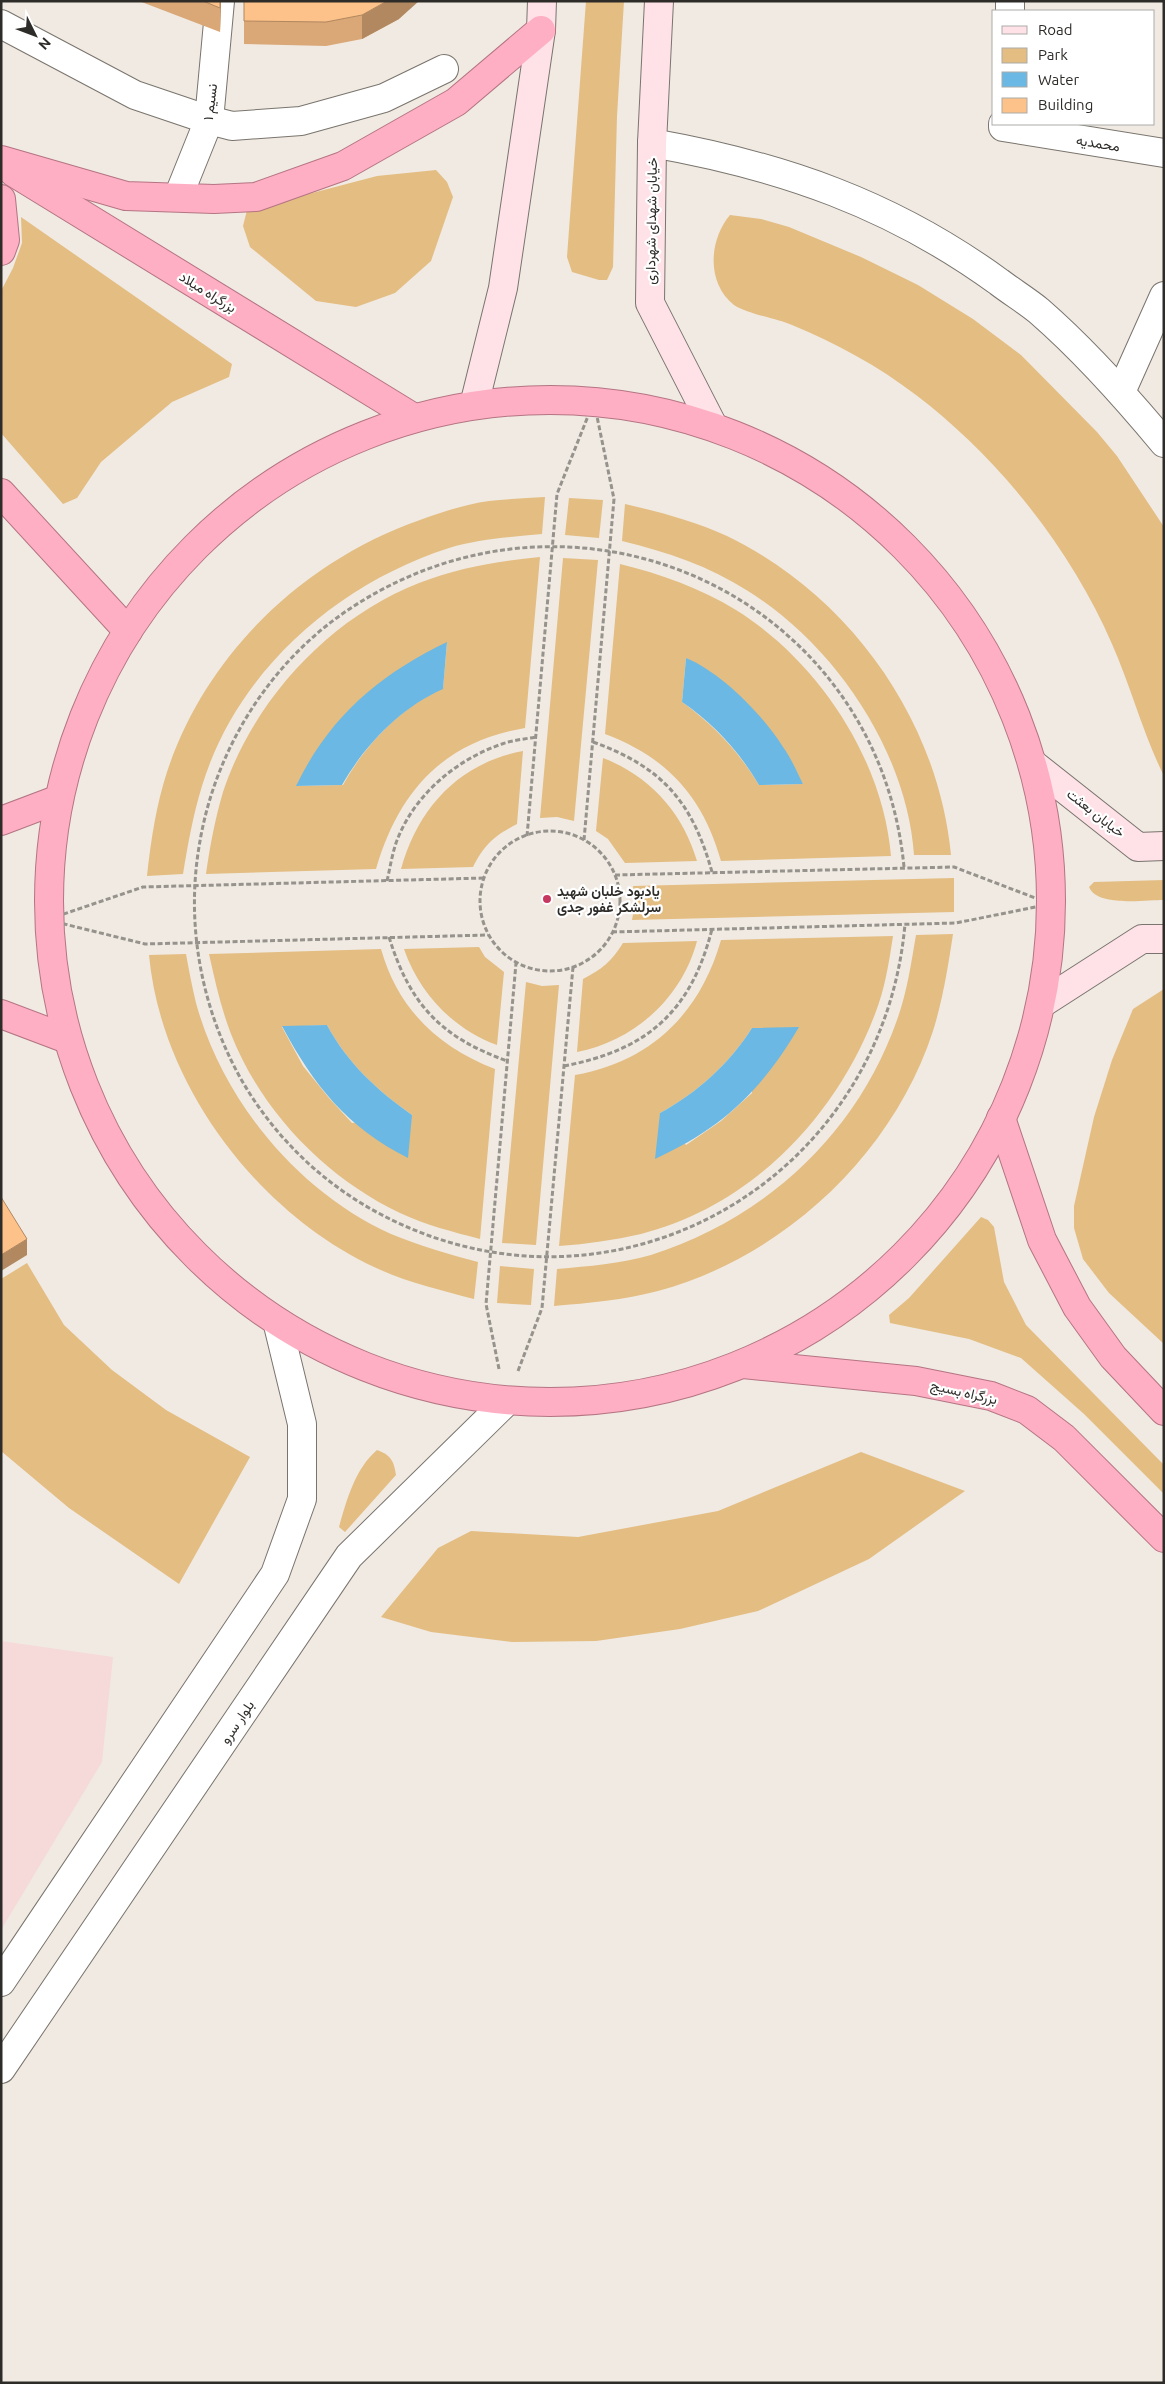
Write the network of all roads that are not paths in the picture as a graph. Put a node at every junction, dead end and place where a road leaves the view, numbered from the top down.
1 (220, 1) edge
2 (542, 1) edge
3 (659, 1) edge
4 (1, 24) edge
5 (541, 30) junction
6 (444, 68) dead end
7 (209, 120) junction
8 (1003, 126) edge
9 (652, 143) junction
10 (1164, 153) edge
11 (1, 160) edge
12 (1, 165) edge
13 (178, 198) junction
14 (1, 199) edge
15 (1, 251) edge
16 (1164, 296) edge
17 (1121, 392) junction
18 (474, 406) junction
19 (414, 418) junction
20 (713, 426) junction
21 (1164, 443) edge
22 (1, 493) edge
23 (128, 631) junction
24 (1033, 764) junction
25 (59, 799) junction
26 (1, 821) edge
27 (1164, 846) edge
28 (1164, 939) edge
29 (1041, 1004) junction
30 (1, 1014) edge
31 (67, 1039) junction
32 (1001, 1118) junction
33 (278, 1325) junction
34 (743, 1364) junction
35 (506, 1402) junction
36 (1164, 1411) edge
37 (1164, 1538) edge
38 (1, 1982) edge
39 (1, 2069) edge

1 - 7 street, نسیم ۱
2 - 5 main road
3 - 9 main road, خیابان شهدای شهرداری
4 - 7 street
5 - 13 highway
5 - 18 main road
6 - 7 street
7 - 13 street, نسیم ۱
8 - 10 street, محمدیه
9 - 17 street
9 - 20 main road, خیابان شهدای شهرداری
11 - 13 highway
12 - 19 highway, بزرگراه میلاد
14 - 15 highway
16 - 17 street
17 - 21 street
18 - 19 highway
18 - 20 highway
19 - 23 highway
20 - 24 highway
22 - 23 highway
23 - 25 highway
24 - 27 main road, خیابان بعثت
24 - 29 highway
25 - 26 highway
25 - 31 highway
28 - 29 main road
29 - 32 highway
30 - 31 highway
31 - 33 highway
32 - 34 highway
32 - 36 highway
33 - 35 highway
33 - 38 street
34 - 35 highway
34 - 37 highway, بزرگراه بسیج
35 - 39 street, بلوار سرو

